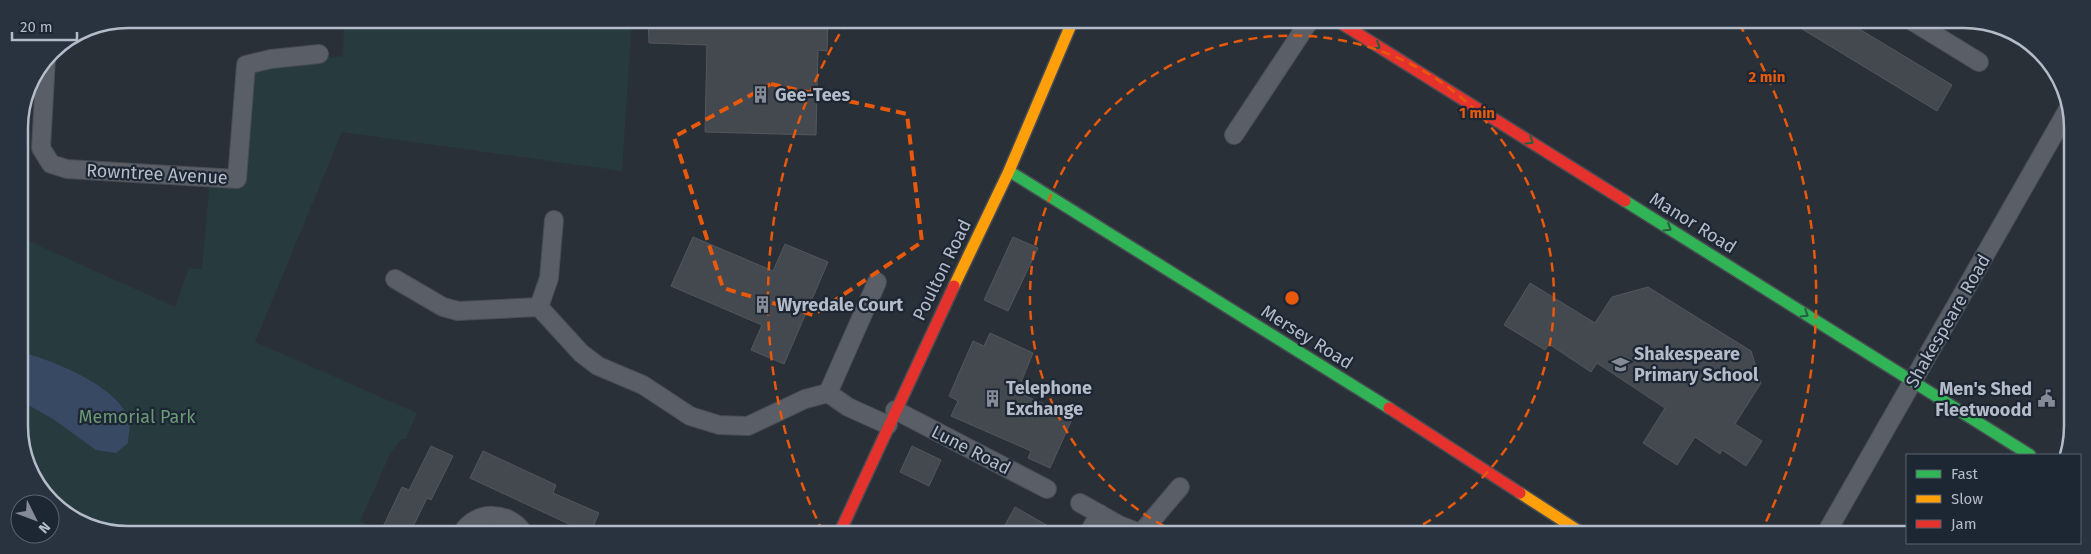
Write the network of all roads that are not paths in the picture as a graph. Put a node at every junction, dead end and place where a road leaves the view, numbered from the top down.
1 (1070, 28) edge
2 (1305, 28) edge
3 (1349, 28) edge
4 (1923, 28) edge
5 (319, 54) dead end
6 (1979, 62) dead end
7 (44, 73) edge
8 (2063, 119) edge
9 (1234, 135) dead end
10 (1009, 171) junction
11 (554, 220) dead end
12 (395, 280) dead end
13 (876, 282) dead end
14 (539, 307) junction
15 (1914, 382) junction
16 (828, 393) junction
17 (892, 418) junction
18 (2028, 454) edge
19 (1180, 487) dead end
20 (1047, 489) dead end
21 (1080, 503) dead end
22 (1100, 514) junction
23 (469, 526) edge
24 (520, 526) edge
25 (843, 526) edge
26 (1093, 526) edge
27 (1121, 526) edge
28 (1148, 526) edge
29 (1567, 526) edge
30 (1830, 526) edge

1 - 10 street, Poulton Road
2 - 9 street
3 -> 15 street, Manor Road
4 - 6 street
5 - 7 street, Rowntree Avenue
8 - 15 street, Shakespeare Road
10 - 17 street, Poulton Road
10 - 29 street, Mersey Road
11 - 14 street
12 - 14 street
13 - 16 street
14 - 16 street
15 - 18 street, Manor Road
15 - 30 street, Shakespeare Road
16 - 17 street, Lune Road
17 - 20 street, Lune Road
17 - 25 street, Poulton Road
19 - 28 street
21 - 22 street
22 - 26 street
22 - 27 street
23 - 24 street

